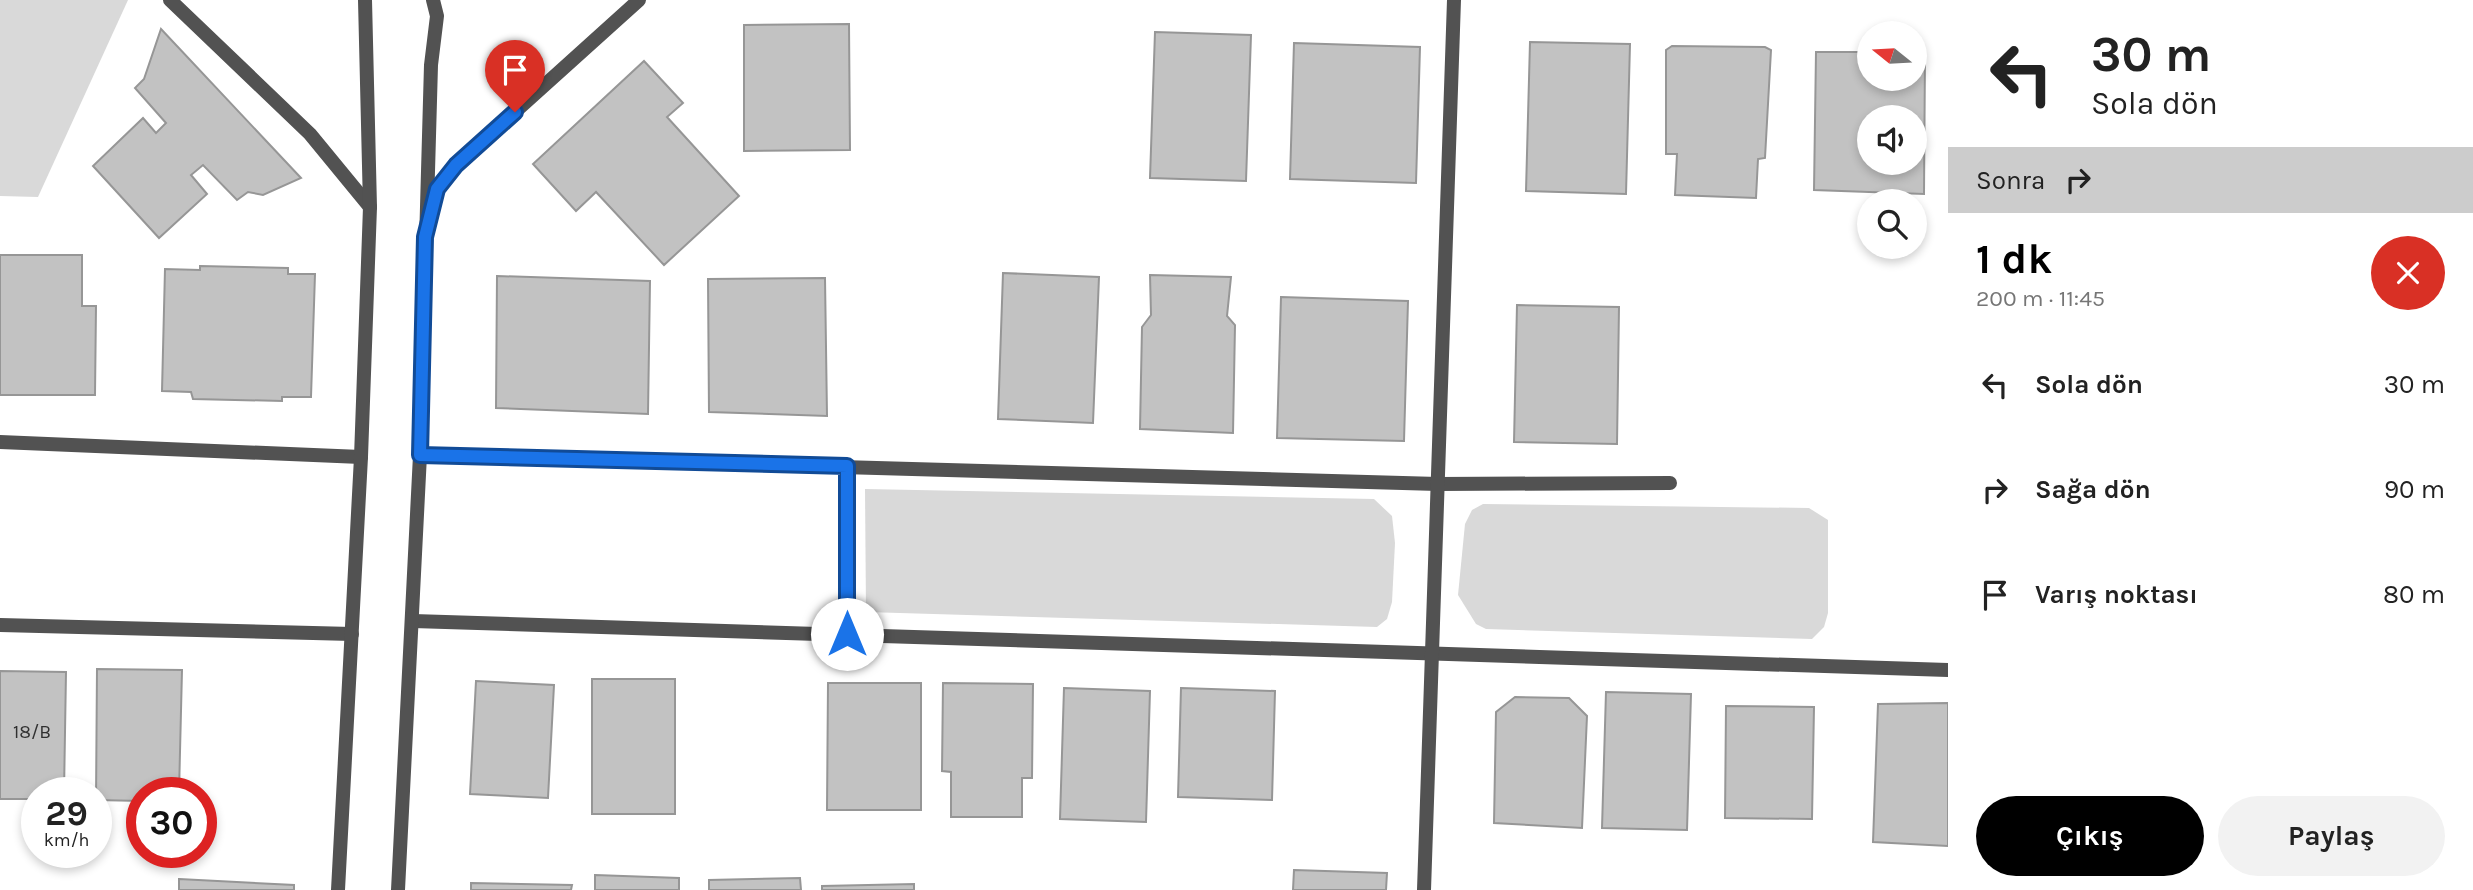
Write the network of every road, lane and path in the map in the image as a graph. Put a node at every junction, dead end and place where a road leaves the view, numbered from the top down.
1 (170, 0) edge
2 (365, 0) edge
3 (433, 0) edge
4 (639, 0) edge
5 (1454, 0) edge
6 (370, 207) junction
7 (425, 237) junction
8 (0, 442) edge
9 (420, 455) junction
10 (361, 457) junction
11 (847, 466) junction
12 (1670, 483) dead end
13 (1437, 484) junction
14 (413, 621) junction
15 (0, 625) edge
16 (352, 634) junction
17 (847, 634) junction
18 (1432, 653) junction
19 (1948, 670) edge
20 (338, 890) edge
21 (397, 890) edge
22 (1424, 890) edge

1 - 6 street
2 - 6 street
3 - 7 street
4 - 7 street
5 - 13 street
6 - 10 street
7 - 9 street
8 - 10 street
9 - 11 street
9 - 14 street
10 - 16 street
11 - 13 street
11 - 17 street
12 - 13 street
13 - 18 street
14 - 17 street
14 - 21 street
15 - 16 street
16 - 20 street
17 - 18 street
18 - 19 street
18 - 22 street

